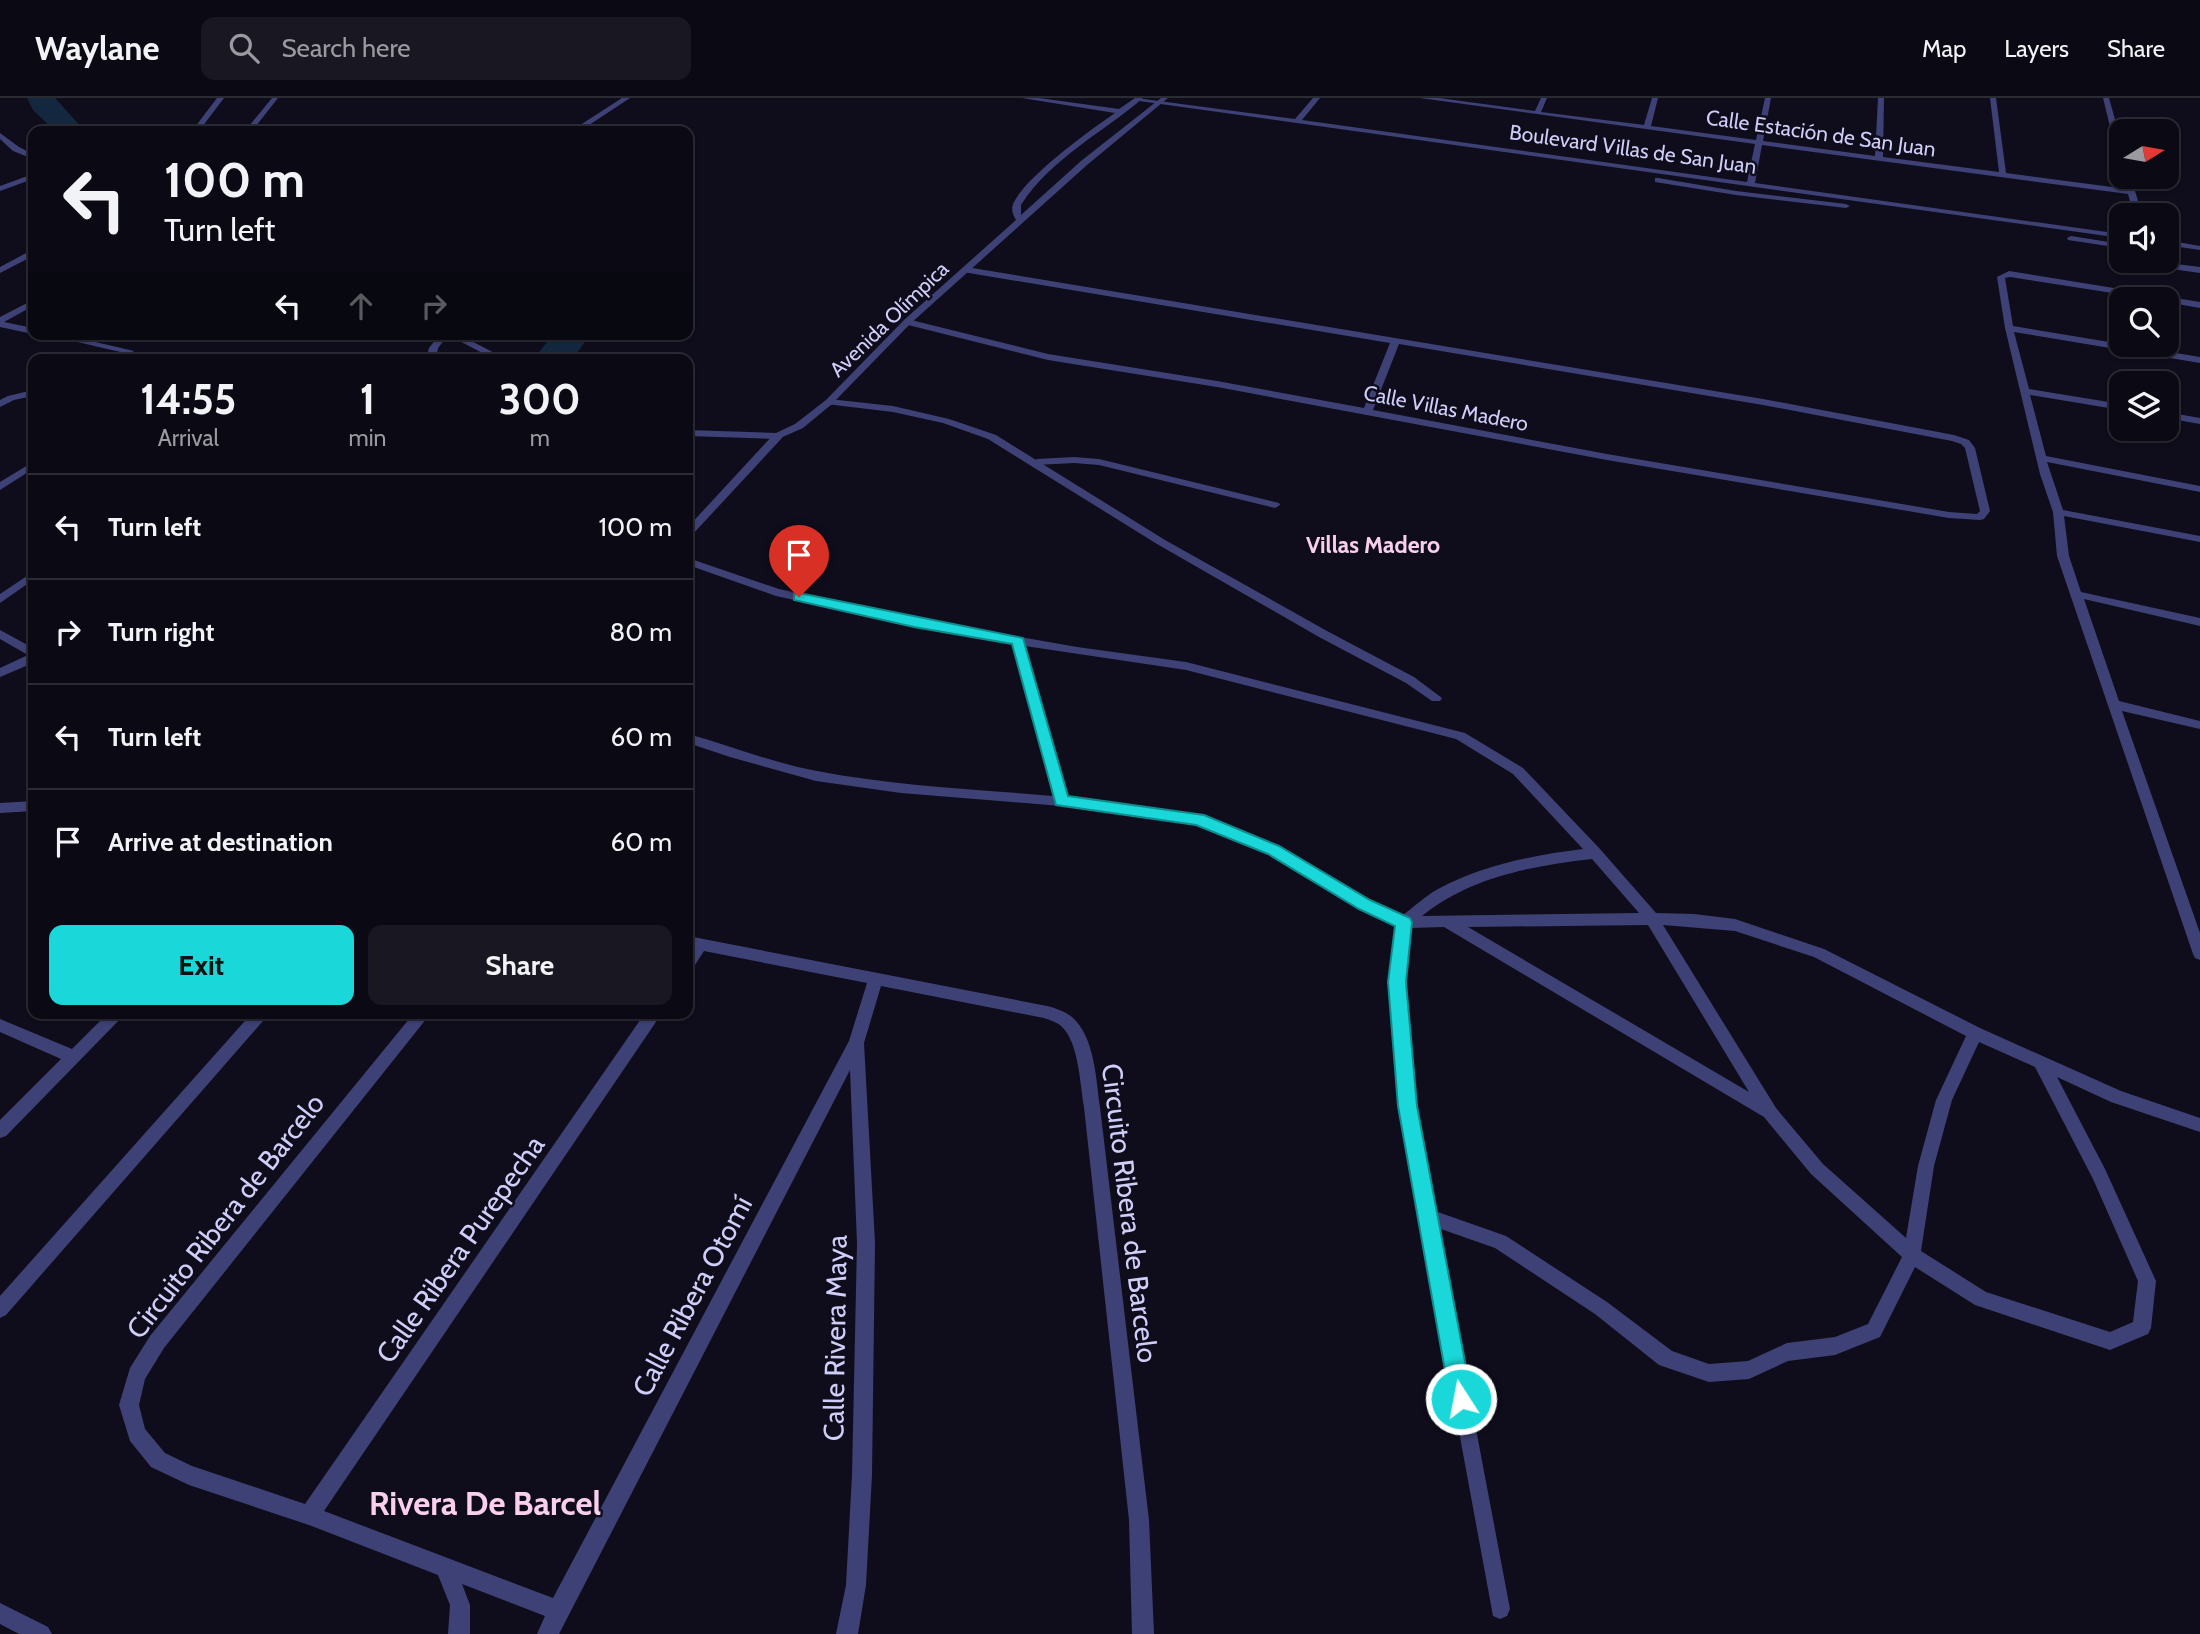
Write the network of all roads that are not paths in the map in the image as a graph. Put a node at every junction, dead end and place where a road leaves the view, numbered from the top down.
1 (221, 98) edge
2 (275, 98) edge
3 (627, 98) edge
4 (1025, 98) edge
5 (1133, 98) edge
6 (1140, 98) edge
7 (1317, 98) edge
8 (1423, 98) edge
9 (1429, 98) edge
10 (1544, 98) edge
11 (1655, 98) edge
12 (1768, 98) edge
13 (1881, 98) edge
14 (1993, 98) edge
15 (2106, 98) edge
16 (1162, 100) edge
17 (1186, 106) junction
18 (1120, 111) junction
19 (1537, 113) junction
20 (1142, 114) junction
21 (2112, 119) edge
22 (1298, 120) junction
23 (199, 126) edge
24 (254, 126) edge
25 (583, 126) edge
26 (1647, 128) junction
27 (0, 135) edge
28 (1759, 143) junction
29 (28, 155) edge
30 (1879, 159) junction
31 (28, 169) edge
32 (2003, 176) junction
33 (28, 178) edge
34 (0, 179) edge
35 (1751, 183) junction
36 (0, 189) edge
37 (2130, 189) edge
38 (2131, 192) junction
39 (2134, 203) edge
40 (1020, 220) junction
41 (2109, 234) edge
42 (2079, 239) junction
43 (2109, 244) edge
44 (2179, 245) edge
45 (2200, 249) edge
46 (2179, 251) edge
47 (2109, 252) edge
48 (28, 256) edge
49 (2179, 267) edge
50 (0, 270) edge
51 (966, 270) junction
52 (2200, 270) edge
53 (2109, 291) edge
54 (2179, 301) edge
55 (2200, 305) edge
56 (28, 306) edge
57 (906, 322) junction
58 (0, 323) edge
59 (2008, 328) junction
60 (28, 330) edge
61 (76, 340) edge
62 (442, 340) edge
63 (461, 340) edge
64 (1396, 340) junction
65 (129, 351) dead end
66 (432, 354) edge
67 (491, 354) edge
68 (2200, 360) edge
69 (2025, 391) junction
70 (28, 394) edge
71 (829, 401) junction
72 (0, 404) edge
73 (2109, 405) edge
74 (1367, 412) junction
75 (2179, 417) edge
76 (2200, 421) edge
77 (693, 433) edge
78 (778, 436) junction
79 (2041, 458) junction
80 (1037, 462) junction
81 (28, 468) edge
82 (0, 487) edge
83 (2200, 488) edge
84 (1275, 505) dead end
85 (2059, 512) junction
86 (693, 528) edge
87 (2200, 539) edge
88 (693, 563) edge
89 (28, 579) edge
90 (2076, 594) junction
91 (0, 599) edge
92 (2200, 622) edge
93 (0, 634) edge
94 (1018, 641) junction
95 (28, 652) edge
96 (28, 658) edge
97 (0, 673) edge
98 (1436, 698) dead end
99 (2113, 704) junction
100 (2200, 725) edge
101 (693, 739) edge
102 (1061, 801) junction
103 (28, 806) edge
104 (0, 808) edge
105 (1595, 853) junction
106 (1652, 919) junction
107 (1404, 922) junction
108 (1449, 922) junction
109 (695, 943) edge
110 (2200, 954) edge
111 (875, 980) junction
112 (112, 1019) edge
113 (257, 1019) edge
114 (418, 1019) edge
115 (650, 1019) edge
116 (0, 1025) edge
117 (1975, 1033) junction
118 (857, 1042) junction
119 (73, 1056) junction
120 (2041, 1062) junction
121 (1770, 1113) junction
122 (2200, 1125) edge
123 (0, 1131) edge
124 (1426, 1216) junction
125 (1912, 1255) junction
126 (0, 1309) edge
127 (309, 1515) junction
128 (446, 1567) junction
129 (1500, 1609) dead end
130 (558, 1610) junction
131 (0, 1613) edge
132 (29, 1631) edge
133 (459, 1634) edge
134 (548, 1634) edge
135 (847, 1634) edge
136 (1143, 1634) edge

1 - 23 street
2 - 24 street
3 - 25 street
4 - 18 street
5 - 6 street, Boulevard Villas de San Juan
6 - 16 street, Boulevard Villas de San Juan
6 - 18 street, Avenida Olímpica
7 - 22 street
8 - 9 street, Calle Estación de San Juan
9 - 19 street, Calle Estación de San Juan
10 - 19 street
11 - 26 street
12 - 28 street
13 - 30 street
14 - 32 street
15 - 21 street
16 - 17 street, Boulevard Villas de San Juan
16 - 20 street, Avenida Olímpica
17 - 22 street, Boulevard Villas de San Juan
17 - 42 street
18 - 20 street
18 - 40 street, Avenida Olímpica
19 - 26 street, Calle Estación de San Juan
20 - 40 street, Avenida Olímpica
22 - 35 street, Boulevard Villas de San Juan
26 - 28 street, Calle Estación de San Juan
27 - 29 street
28 - 30 street, Calle Estación de San Juan
28 - 35 street
30 - 32 street, Calle Estación de San Juan
31 - 34 street
32 - 38 street, Calle Estación de San Juan
33 - 36 street
35 - 41 street, Boulevard Villas de San Juan
37 - 38 street
38 - 39 street
40 - 51 street, Avenida Olímpica
42 - 43 street
42 - 47 street
44 - 45 street
45 - 46 street
48 - 50 street
49 - 52 street
51 - 57 street, Avenida Olímpica
51 - 64 street
53 - 59 street
54 - 55 street
56 - 58 street
57 - 71 street, Avenida Olímpica
57 - 74 street, Calle Villas Madero
58 - 60 street
59 - 68 street
59 - 69 street
61 - 65 street
62 - 66 street
63 - 67 street
64 - 74 street
64 - 74 street, Calle Villas Madero
69 - 73 street
69 - 79 street
70 - 72 street
71 - 78 street, Avenida Olímpica
71 - 80 street
75 - 76 street
77 - 78 street
78 - 86 street, Avenida Olímpica
79 - 83 street
79 - 85 street
80 - 84 street
80 - 98 street
81 - 82 street
85 - 87 street
85 - 90 street
88 - 94 street
89 - 91 street
90 - 92 street
90 - 99 street
93 - 95 street
94 - 102 street
94 - 105 street
96 - 97 street
99 - 100 street
99 - 110 street
101 - 102 street
102 - 107 street
103 - 104 street
105 - 106 street
105 - 107 street
106 - 108 street
106 - 117 street
106 - 121 street
107 - 108 street
107 - 124 street
108 - 121 street
109 - 111 street, Circuito Ribera de Barcelo
111 - 118 street, Calle Ribera Otomí
111 - 136 street, Circuito Ribera de Barcelo
112 - 119 street
113 - 126 street
114 - 127 street, Circuito Ribera de Barcelo
115 - 127 street, Calle Ribera Purepecha
116 - 119 street
117 - 120 street
117 - 125 street
118 - 130 street, Calle Ribera Otomí
118 - 135 street, Calle Rivera Maya
119 - 123 street
120 - 122 street
120 - 125 street
121 - 125 street
124 - 125 street
124 - 129 street
127 - 128 street, Circuito Ribera de Barcelo
128 - 130 street, Circuito Ribera de Barcelo
128 - 133 street
130 - 134 street, Calle Ribera Otomí
131 - 132 street

